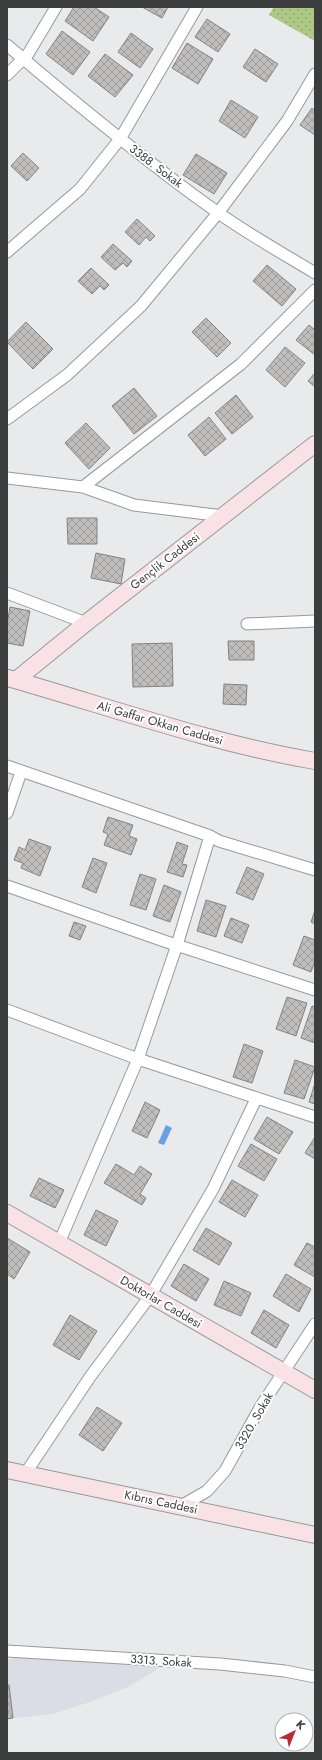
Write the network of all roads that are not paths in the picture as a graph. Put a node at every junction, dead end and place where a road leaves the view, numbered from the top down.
1 (56, 7) edge
2 (197, 7) edge
3 (7, 45) edge
4 (23, 59) junction
5 (315, 74) edge
6 (7, 75) edge
7 (120, 139) junction
8 (218, 213) junction
9 (7, 252) edge
10 (315, 273) edge
11 (315, 290) edge
12 (7, 419) edge
13 (315, 444) edge
14 (7, 478) edge
15 (84, 487) junction
16 (223, 516) junction
17 (7, 593) edge
18 (315, 621) edge
19 (86, 622) junction
20 (247, 624) dead end
21 (12, 679) edge
22 (315, 762) edge
23 (7, 766) edge
24 (21, 772) junction
25 (7, 813) edge
26 (210, 836) junction
27 (315, 870) edge
28 (7, 886) edge
29 (177, 945) junction
30 (315, 990) edge
31 (7, 1010) edge
32 (138, 1058) junction
33 (256, 1099) junction
34 (315, 1117) edge
35 (7, 1213) edge
36 (59, 1243) junction
37 (150, 1296) junction
38 (315, 1324) edge
39 (284, 1372) junction
40 (315, 1390) edge
41 (7, 1470) edge
42 (25, 1474) junction
43 (181, 1506) junction
44 (315, 1535) edge
45 (7, 1650) edge
46 (315, 1677) edge

1 - 4 street
2 - 7 street
3 - 4 street, 3388. Sokak
4 - 6 street
4 - 7 street, 3388. Sokak
5 - 8 street
7 - 8 street, 3388. Sokak
7 - 9 street
8 - 10 street, 3388. Sokak
8 - 12 street
11 - 15 street
13 - 16 street, Gençlik Caddesi
14 - 15 street
15 - 16 street
16 - 19 street, Gençlik Caddesi
17 - 19 street
18 - 20 street
19 - 21 street, Gençlik Caddesi
21 - 22 street, Ali Gaffar Okkan Caddesi
23 - 24 street
24 - 25 street
24 - 26 street
26 - 27 street
26 - 29 street
28 - 29 street
29 - 30 street
29 - 32 street
31 - 32 street
32 - 33 street
32 - 36 street
33 - 34 street
33 - 37 street
35 - 36 street, Doktorlar Caddesi
36 - 37 street, Doktorlar Caddesi
37 - 39 street, Doktorlar Caddesi
37 - 42 street
38 - 39 street, 3320. Sokak
39 - 40 street, Doktorlar Caddesi
39 - 43 street, 3320. Sokak
41 - 42 street, Kıbrıs Caddesi
42 - 43 street, Kıbrıs Caddesi
43 - 44 street, Kıbrıs Caddesi
45 - 46 street, 3313. Sokak

